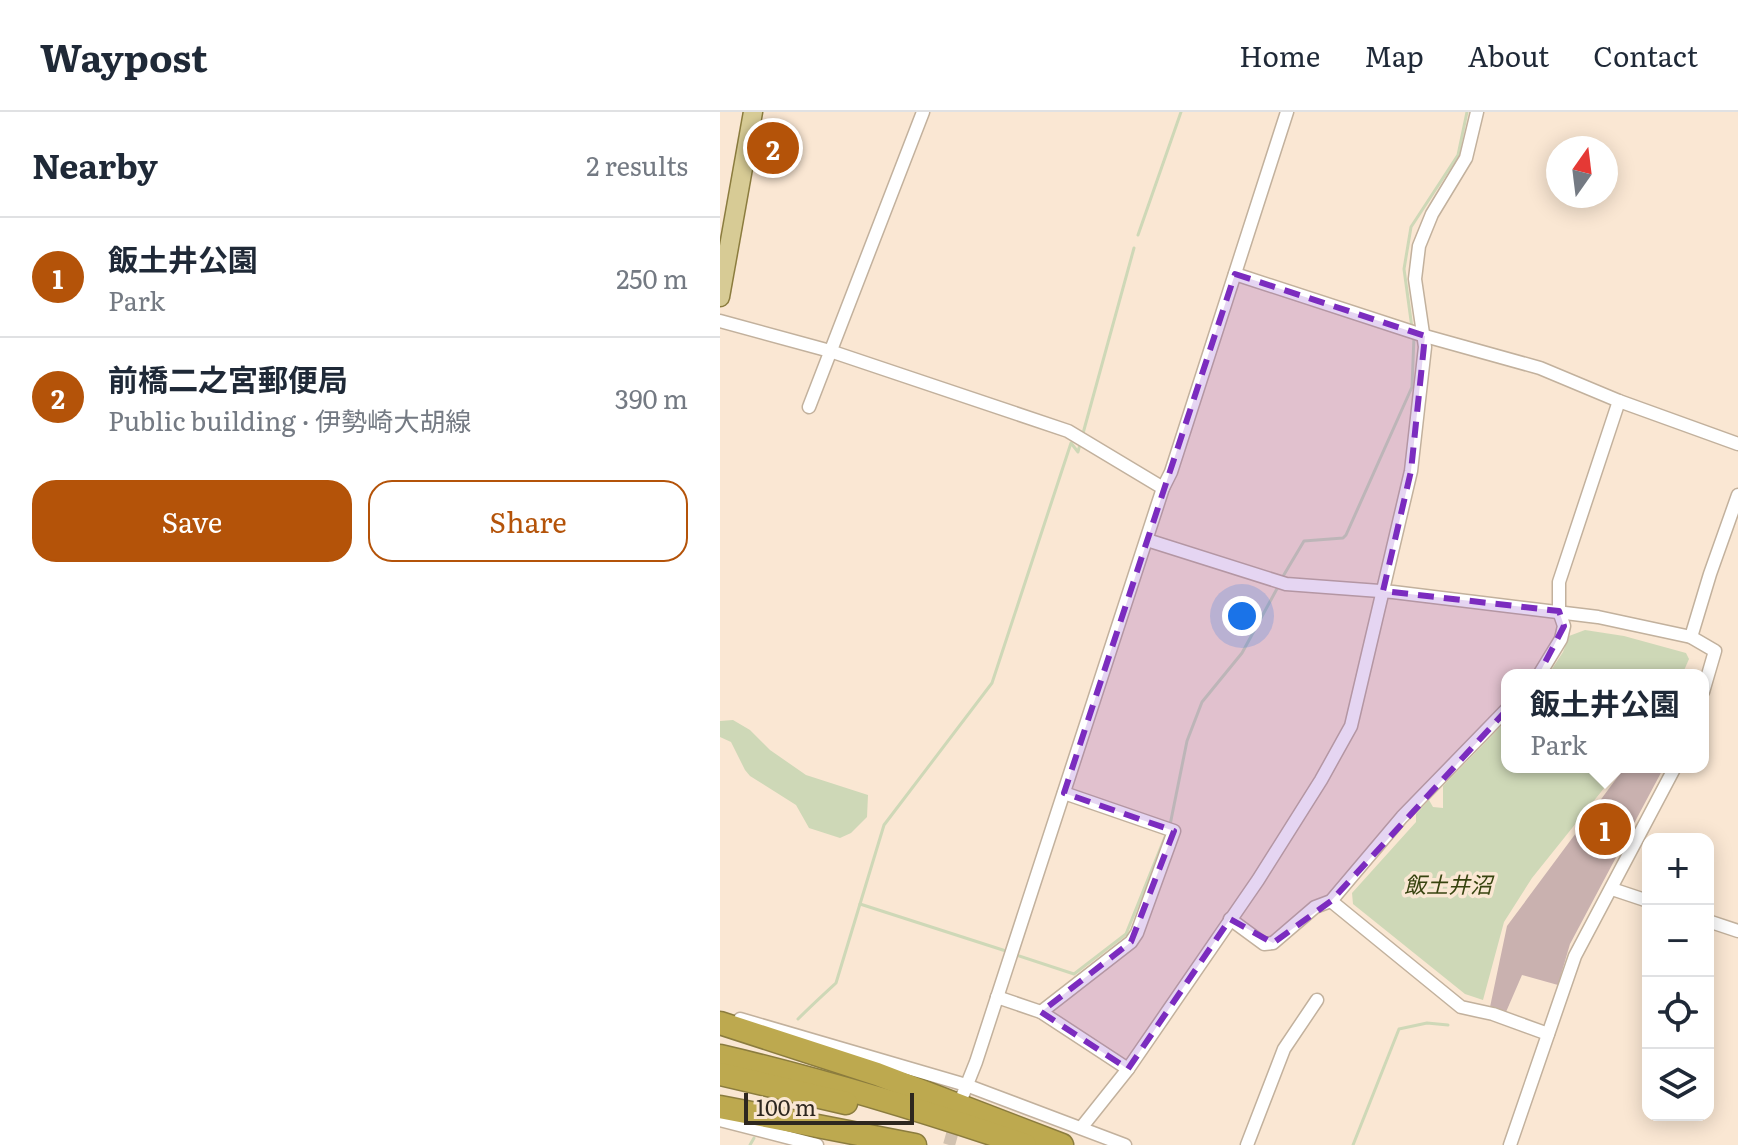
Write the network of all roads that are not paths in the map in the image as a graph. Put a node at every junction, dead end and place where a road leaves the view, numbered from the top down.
1 (753, 112) edge
2 (923, 112) edge
3 (1287, 112) edge
4 (1477, 112) edge
5 (1235, 274) junction
6 (720, 297) edge
7 (720, 321) edge
8 (1425, 336) junction
9 (830, 351) junction
10 (1619, 401) junction
11 (809, 407) dead end
12 (1738, 444) edge
13 (1163, 488) junction
14 (1738, 495) edge
15 (1147, 540) junction
16 (1383, 592) junction
17 (1559, 611) junction
18 (1691, 637) junction
19 (1543, 669) edge
20 (1709, 672) edge
21 (1501, 715) edge
22 (1672, 773) edge
23 (1064, 793) junction
24 (1612, 889) junction
25 (1642, 899) edge
26 (1331, 901) junction
27 (1230, 919) junction
28 (1714, 923) edge
29 (1738, 931) edge
30 (997, 997) junction
31 (1317, 1000) dead end
32 (1041, 1012) junction
33 (720, 1013) edge
34 (720, 1023) edge
35 (1548, 1034) junction
36 (720, 1056) edge
37 (1128, 1069) junction
38 (720, 1074) edge
39 (964, 1091) junction
40 (720, 1107) edge
41 (720, 1120) edge
42 (1081, 1128) junction
43 (817, 1145) edge
44 (915, 1145) edge
45 (977, 1145) edge
46 (1025, 1145) edge
47 (1062, 1145) edge
48 (1125, 1145) edge
49 (1247, 1145) edge
50 (1510, 1145) edge

1 - 6 main road
2 - 9 street
3 - 5 street
4 - 8 street
5 - 8 street
5 - 13 street
7 - 9 street
8 - 10 street
8 - 16 street
9 - 11 street
9 - 13 street
10 - 12 street
10 - 17 street
13 - 15 street
14 - 18 street
15 - 16 street
15 - 23 street
16 - 17 street
16 - 27 street
17 - 18 street
17 - 19 street
18 - 20 street
21 - 26 street
22 - 24 street
23 - 30 street
23 - 32 street
24 - 25 street
24 - 35 street
26 - 27 street
26 - 35 street
27 - 37 street
28 - 29 street
30 - 32 street
30 - 39 street
31 - 49 street
32 - 37 street
33 - 39 street
34 - 47 highway
35 - 50 street
36 - 46 highway
37 - 42 street
38 - 45 highway
39 - 42 street
40 - 44 highway
41 - 43 street
42 - 48 street

